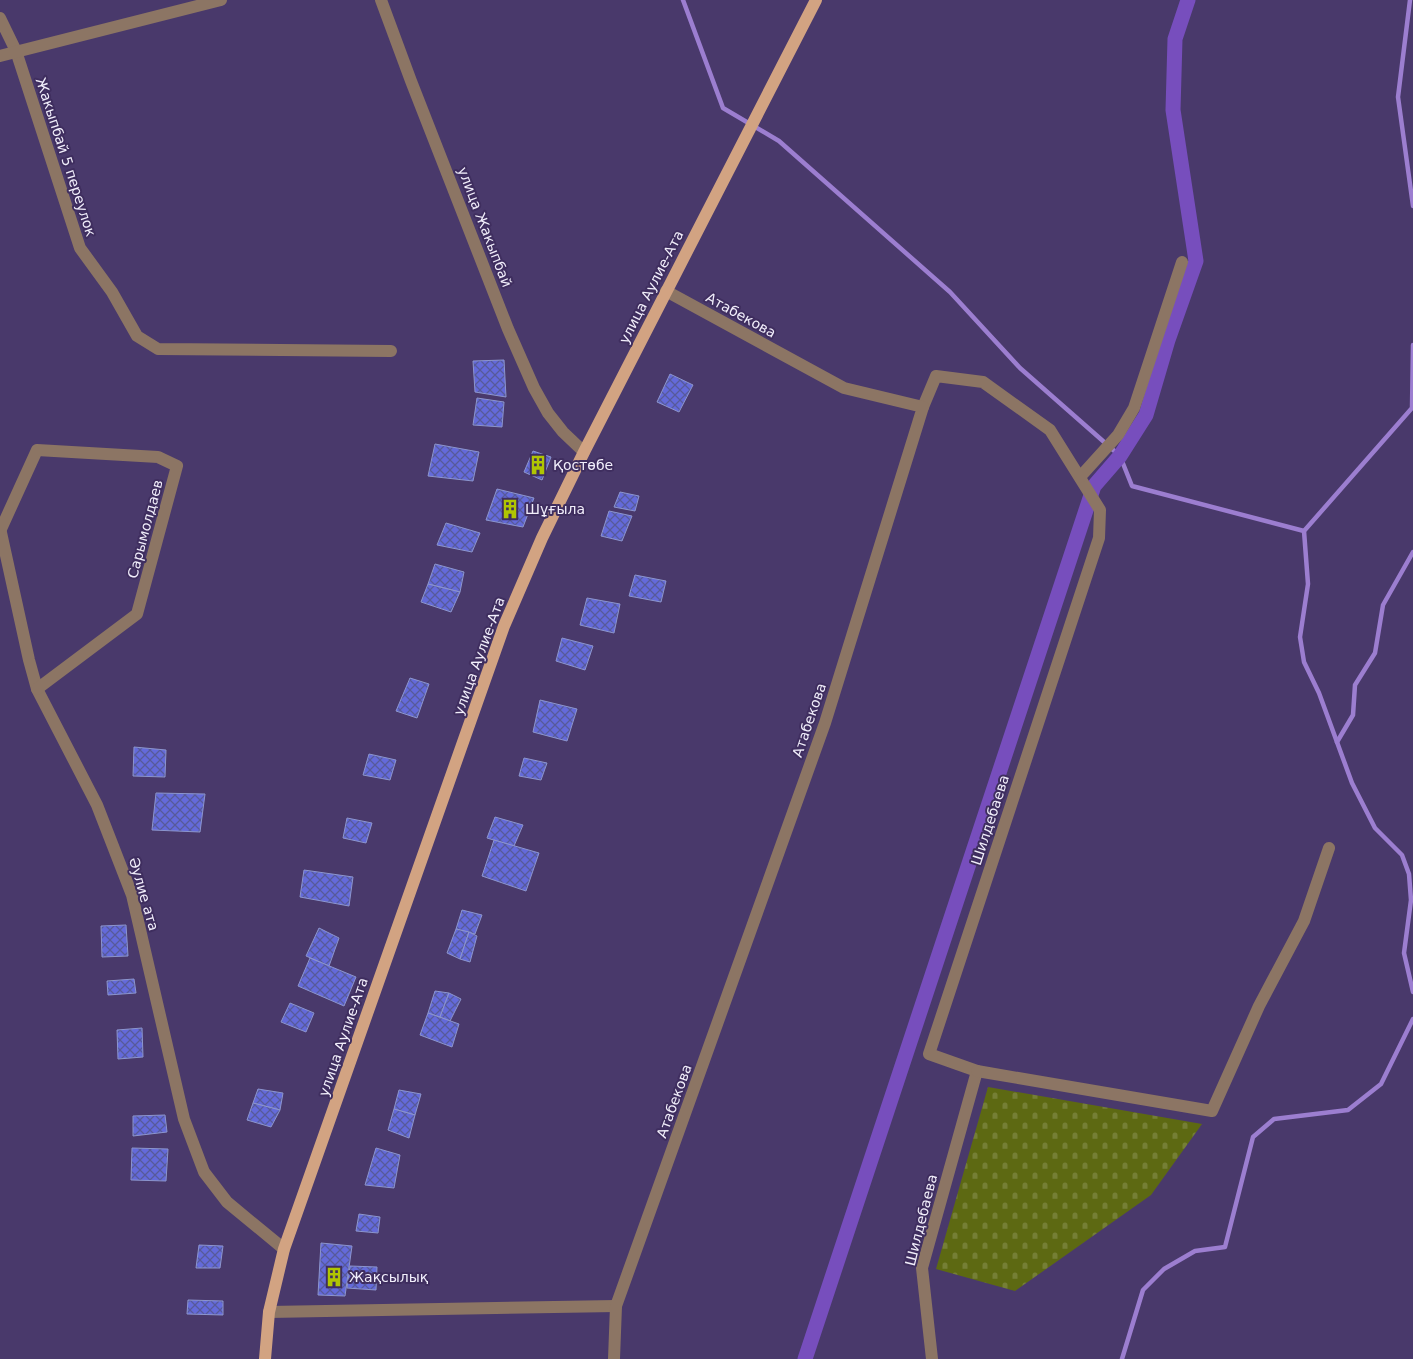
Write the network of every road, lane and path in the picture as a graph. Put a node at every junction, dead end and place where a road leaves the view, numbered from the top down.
1 (221, 0) edge
2 (381, 0) edge
3 (816, 0) edge
4 (0, 18) edge
5 (16, 51) junction
6 (0, 56) edge
7 (1182, 262) dead end
8 (666, 291) junction
9 (392, 351) dead end
10 (923, 407) junction
11 (584, 452) junction
12 (1080, 477) junction
13 (0, 528) edge
14 (37, 689) junction
15 (1329, 848) dead end
16 (977, 1071) junction
17 (284, 1249) junction
18 (616, 1306) junction
19 (268, 1312) junction
20 (266, 1359) edge
21 (614, 1359) edge
22 (932, 1359) edge

1 - 5 street
2 - 11 street, улица Жакыпбай
3 - 8 main road, улица Аулие-Ата
4 - 5 street, Жакыпбай 5 переулок
5 - 6 street
5 - 9 street, Жакыпбай 5 переулок
7 - 12 street
8 - 10 street, Атабекова
8 - 11 main road, улица Аулие-Ата
10 - 12 street, Шилдебаева
10 - 18 street, Атабекова
11 - 17 main road, улица Аулие-Ата
12 - 16 street, Шилдебаева
13 - 14 street, Әулие ата
13 - 14 street, Сарымолдаев
14 - 17 street, Әулие ата
15 - 16 street
16 - 22 street, Шилдебаева
17 - 19 main road, улица Аулие-Ата
18 - 19 street
18 - 21 street, Атабекова
19 - 20 main road, улица Аулие-Ата

